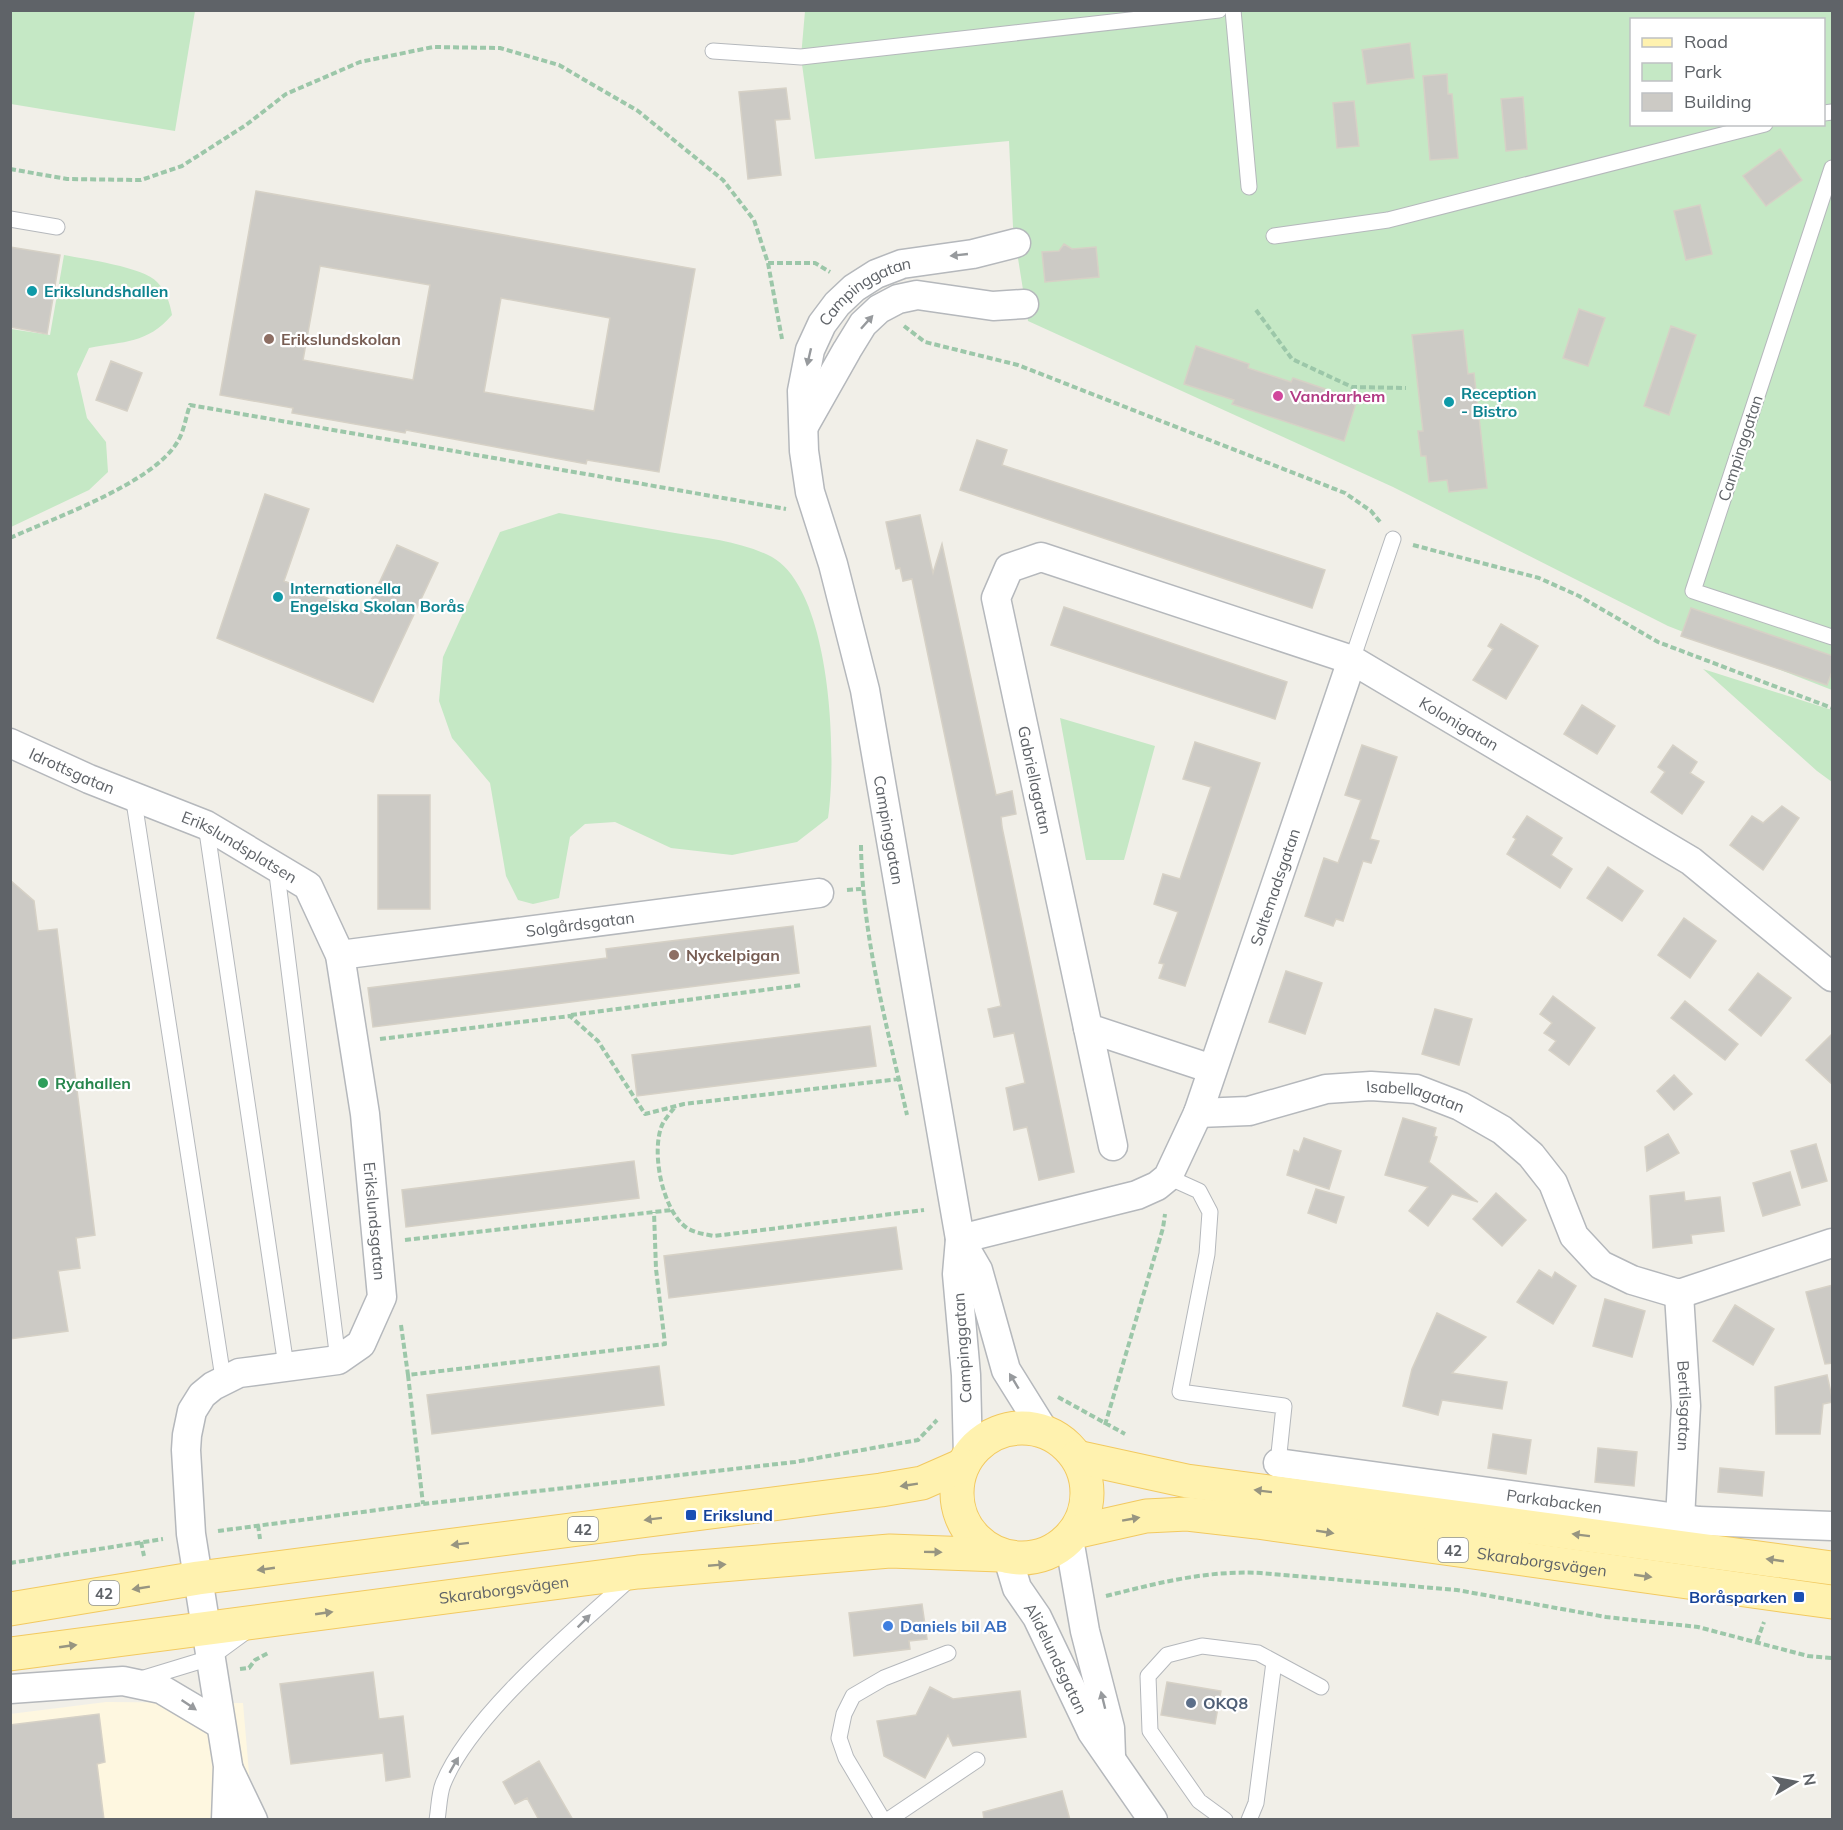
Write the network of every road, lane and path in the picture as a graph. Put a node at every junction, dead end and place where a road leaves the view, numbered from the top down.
1 (1219, 10) edge
2 (1233, 10) edge
3 (713, 51) dead end
4 (1757, 126) edge
5 (1833, 168) edge
6 (10, 169) edge
7 (1249, 188) dead end
8 (10, 219) edge
9 (57, 227) dead end
10 (1274, 237) dead end
11 (1016, 243) dead end
12 (768, 263) junction
13 (854, 288) junction
14 (1023, 303) dead end
15 (879, 309) junction
16 (1256, 310) dead end
17 (783, 348) dead end
18 (1406, 388) dead end
19 (804, 426) junction
20 (794, 511) dead end
21 (10, 538) edge
22 (1393, 539) junction
23 (1041, 557) joint
24 (1831, 636) edge
25 (1352, 660) junction
26 (1833, 708) edge
27 (10, 743) edge
28 (133, 795) junction
29 (206, 825) junction
30 (861, 838) dead end
31 (276, 866) junction
32 (819, 893) dead end
33 (340, 955) junction
34 (1833, 977) edge
35 (802, 985) dead end
36 (570, 1016) junction
37 (1088, 1028) junction
38 (353, 1042) junction
39 (1212, 1070) junction
40 (899, 1078) junction
41 (675, 1107) junction
42 (1198, 1113) junction
43 (908, 1119) dead end
44 (1113, 1146) dead end
45 (1168, 1177) junction
46 (922, 1200) dead end
47 (672, 1210) junction
48 (924, 1210) junction
49 (654, 1212) junction
50 (926, 1221) dead end
51 (960, 1239) junction
52 (379, 1243) junction
53 (1833, 1243) edge
54 (1679, 1294) junction
55 (401, 1323) dead end
56 (338, 1360) junction
57 (286, 1366) junction
58 (408, 1376) junction
59 (223, 1378) junction
60 (1050, 1390) dead end
61 (939, 1418) dead end
62 (1105, 1425) junction
63 (1044, 1431) junction
64 (1136, 1439) dead end
65 (1077, 1457) junction
66 (966, 1461) junction
67 (1278, 1463) joint
68 (423, 1503) junction
69 (1680, 1519) junction
70 (1833, 1527) edge
71 (191, 1534) junction
72 (1072, 1536) junction
73 (1004, 1556) junction
74 (10, 1563) edge
75 (1833, 1568) edge
76 (638, 1572) junction
77 (198, 1578) junction
78 (1833, 1602) edge
79 (1079, 1603) junction
80 (10, 1609) edge
81 (1764, 1622) dead end
82 (1757, 1641) junction
83 (208, 1644) junction
84 (948, 1653) dead end
85 (10, 1654) edge
86 (1833, 1658) edge
87 (1274, 1662) junction
88 (123, 1681) junction
89 (1321, 1687) dead end
90 (10, 1689) edge
91 (220, 1724) junction
92 (1111, 1758) junction
93 (977, 1760) dead end
94 (228, 1766) junction
95 (226, 1820) edge
96 (253, 1820) edge
97 (437, 1820) edge
98 (883, 1820) edge
99 (888, 1820) edge
100 (1153, 1820) edge
101 (1225, 1820) edge
102 (1249, 1820) edge

1 - 3 lane
2 - 7 lane
4 - 10 lane
5 - 24 lane, Campinggatan
6 - 12 path
8 - 9 lane
11 -> 13 street, Campinggatan
12 - 13 path
12 - 17 path
13 -> 19 street, Campinggatan
14 - 15 street, Campinggatan
19 -> 15 street, Campinggatan
15 - 22 path
16 - 18 path
19 - 51 street, Campinggatan
20 - 21 path
22 - 25 lane
22 - 26 path
23 - 25 street, Kolonigatan
23 - 37 street, Gabriellagatan
25 - 34 street, Kolonigatan
25 - 39 street, Saltemadsgatan
27 - 28 street, Idrottsgatan
28 - 29 street, Erikslundsplatsen
28 - 59 lane
29 - 31 street, Erikslundsplatsen
29 - 57 lane
30 - 40 path
31 - 33 street, Erikslundsplatsen
31 - 56 lane
32 - 33 street, Solgårdsgatan
33 - 38 street, Erikslundsgatan
35 - 36 path
36 - 38 path
36 - 41 path
37 - 39 street
37 - 44 street, Gabriellagatan
38 - 52 street, Erikslundsgatan
39 - 42 street, Saltemadsgatan
40 - 41 path
40 - 43 path
41 - 47 path
42 - 45 street
42 - 54 street, Isabellagatan
45 - 51 street
45 - 62 path
45 - 67 lane
46 - 48 path
47 - 48 path
47 - 49 path
48 - 50 path
49 - 52 path
49 - 58 path
63 -> 51 street, Campinggatan
51 - 66 street, Campinggatan
52 - 56 street, Erikslundsgatan
53 - 54 street
54 - 69 street, Bertilsgatan
55 - 58 path
56 - 57 street
57 - 59 street
58 - 68 path
59 - 71 street
60 - 62 path
61 - 68 path
62 - 64 path
63 - 65 main road, 42
63 - 66 main road, 42
65 - 72 main road, 42
75 -> 65 main road, Skaraborgsvägen / 42
66 - 73 main road
66 -> 77 main road, 42
67 - 69 street, Parkabacken
68 - 71 path
69 - 70 street, Parkabacken
71 - 74 path
71 - 77 street
72 - 73 main road, 42
72 -> 78 main road, Skaraborgsvägen / 42
72 - 79 street, Alidelundsgatan
76 -> 73 main road, Skaraborgsvägen / 42
73 - 92 street, Alidelundsgatan
83 -> 76 main road, Skaraborgsvägen / 42
97 -> 76 lane
77 -> 80 main road, 42
77 - 83 street
79 - 82 path
92 -> 79 street, Alidelundsgatan
81 - 82 path
82 - 86 path
85 -> 83 main road, Skaraborgsvägen / 42
83 - 88 lane
83 - 91 street
84 - 98 lane
87 - 89 lane
87 - 101 lane
87 - 102 lane
88 - 90 street
88 -> 91 street
91 - 94 street
92 - 100 street, Alidelundsgatan
93 - 99 lane
94 - 95 street
94 - 96 street

